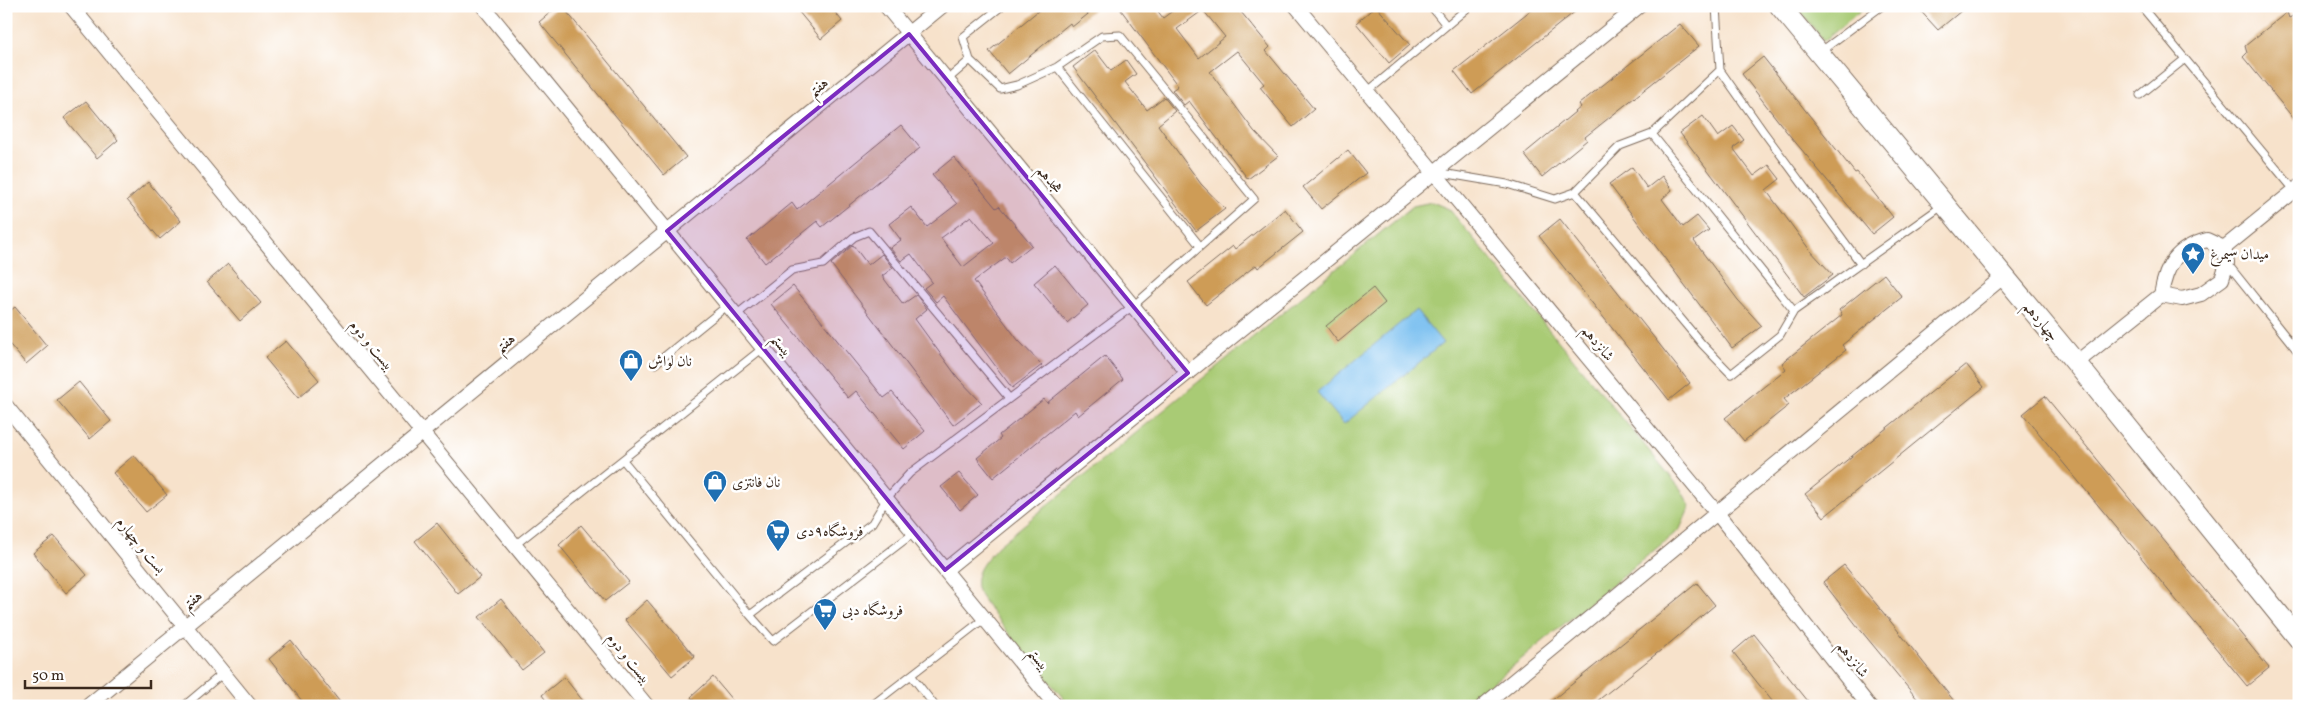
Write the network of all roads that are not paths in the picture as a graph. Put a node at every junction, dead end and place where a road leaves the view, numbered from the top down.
1 (71, 6) edge
2 (483, 6) edge
3 (886, 6) edge
4 (942, 6) edge
5 (1002, 6) edge
6 (1296, 6) edge
7 (1431, 6) edge
8 (1470, 6) edge
9 (1639, 6) edge
10 (1716, 6) edge
11 (1780, 6) edge
12 (1882, 6) edge
13 (2141, 6) edge
14 (1446, 25) junction
15 (909, 34) junction
16 (1818, 53) junction
17 (2185, 59) junction
18 (970, 60) junction
19 (1057, 66) junction
20 (1720, 70) junction
21 (947, 80) junction
22 (1367, 92) junction
23 (2140, 95) dead end
24 (1652, 134) junction
25 (1435, 172) junction
26 (2298, 191) edge
27 (1575, 192) junction
28 (1944, 204) junction
29 (668, 231) junction
30 (1200, 246) junction
31 (2224, 248) junction
32 (2227, 263) junction
33 (1862, 264) junction
34 (2004, 276) junction
35 (2161, 295) junction
36 (1133, 306) junction
37 (732, 310) junction
38 (1794, 311) junction
39 (763, 348) junction
40 (2299, 353) edge
41 (2076, 363) junction
42 (655, 364) dead end
43 (1188, 372) junction
44 (1009, 398) junction
45 (6, 406) edge
46 (422, 432) junction
47 (623, 460) junction
48 (887, 498) junction
49 (1717, 513) junction
50 (915, 532) junction
51 (515, 545) junction
52 (945, 570) junction
53 (750, 615) junction
54 (985, 618) junction
55 (186, 626) junction
56 (2299, 639) edge
57 (223, 673) junction
58 (912, 675) junction
59 (88, 706) edge
60 (184, 706) edge
61 (250, 706) edge
62 (647, 706) edge
63 (871, 706) edge
64 (935, 706) edge
65 (1056, 706) edge
66 (1483, 706) edge
67 (1869, 706) edge

1 - 46 street, بیست و دوم
2 - 29 street, بیستم
3 - 15 street, هجدهم
4 - 15 street, هفتم
5 - 18 lane
6 - 22 street, شانزدهم
7 - 14 lane
8 - 14 lane
9 - 25 street
10 - 20 lane
11 - 16 main road, چهاردهم
12 - 16 lane
13 - 17 lane
14 - 22 lane
15 - 21 street, هجدهم
15 - 29 street, هفتم
16 - 28 main road, چهاردهم
17 - 23 lane
17 - 26 lane
18 - 19 lane
18 - 21 lane
19 - 30 lane
19 - 30 lane
20 - 24 lane
20 - 33 lane
21 - 36 street, هجدهم
22 - 25 street, شانزدهم
24 - 27 lane
24 - 38 lane
25 - 27 lane
25 - 43 street
25 - 49 street, شانزدهم
26 - 31 street
27 - 38 lane
28 - 33 lane
28 - 34 main road, چهاردهم
29 - 37 street, بیستم
29 - 46 street, هفتم
30 - 36 lane
31 - 32 street
31 - 35 street
32 - 35 street
32 - 40 lane
33 - 38 lane
34 - 41 main road, چهاردهم
34 - 49 street
35 - 41 street
36 - 43 street, هجدهم
36 - 44 lane
37 - 39 street, بیستم
37 - 42 lane
37 - 44 lane
39 - 47 lane
39 - 48 street, بیستم
41 - 56 main road, چهاردهم
43 - 52 street
44 - 48 lane
45 - 55 street, بست و چهارم
46 - 51 street, بیست و دوم
46 - 55 street, هفتم
47 - 51 lane
47 - 53 lane
48 - 50 street, بیستم
48 - 53 lane
49 - 66 street
49 - 67 street, شانزدهم
50 - 52 street, بیستم
50 - 53 lane
51 - 62 street, بیست و دوم
52 - 54 street, بیستم
54 - 58 lane
54 - 65 street, بیستم
55 - 57 street, بست و چهارم
55 - 59 street, هفتم
57 - 60 lane
57 - 61 street, بست و چهارم
58 - 63 lane
58 - 64 lane

